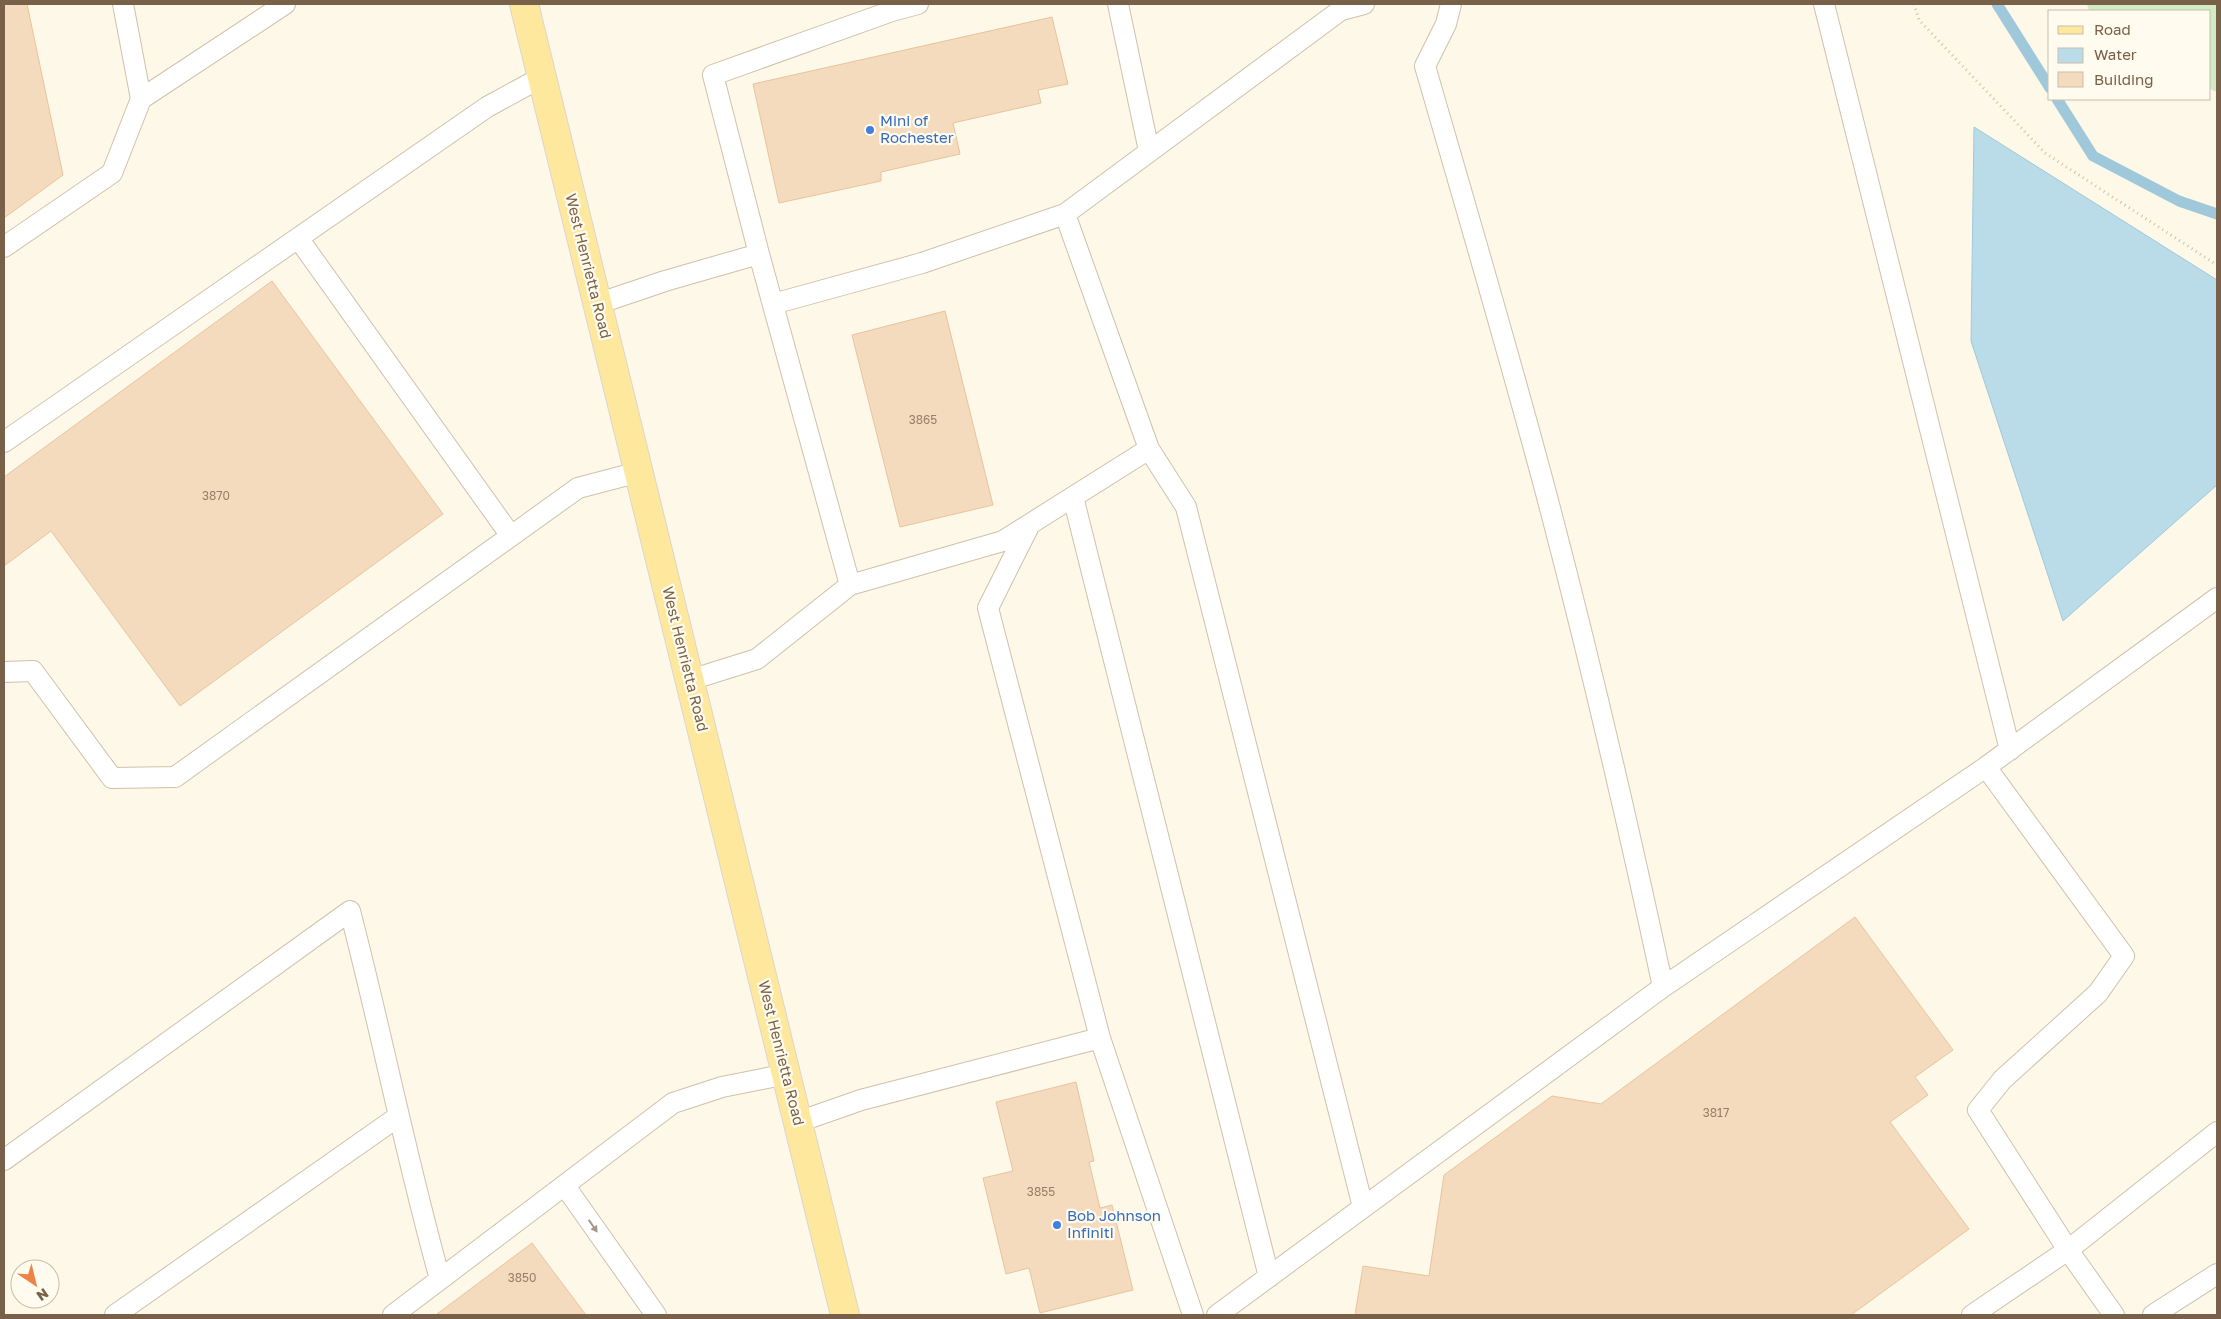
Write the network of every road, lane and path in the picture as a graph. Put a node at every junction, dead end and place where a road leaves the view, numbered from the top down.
1 (124, 4) edge
2 (285, 4) edge
3 (524, 4) edge
4 (918, 4) edge
5 (1118, 4) edge
6 (1364, 4) edge
7 (1451, 4) edge
8 (1824, 4) edge
9 (1914, 4) edge
10 (542, 77) junction
11 (141, 99) junction
12 (1149, 151) junction
13 (1066, 214) junction
14 (298, 238) junction
15 (4, 247) edge
16 (759, 254) junction
17 (2217, 265) edge
18 (597, 304) junction
19 (773, 304) junction
20 (4, 442) edge
21 (1148, 449) junction
22 (639, 472) junction
23 (1073, 497) junction
24 (1030, 524) junction
25 (511, 536) junction
26 (850, 585) junction
27 (2217, 598) edge
28 (4, 672) edge
29 (690, 680) junction
30 (2010, 750) junction
31 (1986, 767) junction
32 (1663, 987) junction
33 (1100, 1038) junction
34 (786, 1074) junction
35 (399, 1116) junction
36 (798, 1122) junction
37 (2217, 1132) edge
38 (4, 1160) edge
39 (565, 1186) junction
40 (1363, 1207) junction
41 (2068, 1250) junction
42 (2217, 1274) edge
43 (1269, 1277) junction
44 (440, 1279) junction
45 (115, 1315) edge
46 (393, 1315) edge
47 (656, 1315) edge
48 (845, 1315) edge
49 (1193, 1315) edge
50 (1217, 1315) edge
51 (1972, 1315) edge
52 (2114, 1315) edge
53 (2153, 1315) edge

1 - 11 lane
2 - 11 lane
3 - 10 main road, West Henrietta Road
4 - 16 lane
5 - 12 lane
6 - 12 lane
7 - 32 lane
8 - 30 lane
9 - 17 path
10 - 14 lane
10 - 18 main road, West Henrietta Road
11 - 15 lane
12 - 13 lane
13 - 19 lane
13 - 21 lane
14 - 20 lane
14 - 25 lane
16 - 18 lane
16 - 19 lane
18 - 22 main road, West Henrietta Road
19 - 26 lane
21 - 23 lane
21 - 40 lane
22 - 25 lane
22 - 29 main road, West Henrietta Road
23 - 24 lane
23 - 43 lane
24 - 26 lane
24 - 33 lane
25 - 28 lane
26 - 29 lane
27 - 30 lane
29 - 34 main road, West Henrietta Road
30 - 31 lane
31 - 32 lane
31 - 41 lane
32 - 40 lane
33 - 36 lane
33 - 49 lane
34 - 36 main road, West Henrietta Road
34 - 39 lane
35 - 38 lane
35 - 44 lane
35 - 45 lane
36 - 48 main road, West Henrietta Road
37 - 41 lane
39 - 44 lane
39 -> 47 lane
40 - 43 lane
41 - 51 lane
41 - 52 lane
42 - 53 lane
43 - 50 lane
44 - 46 lane

